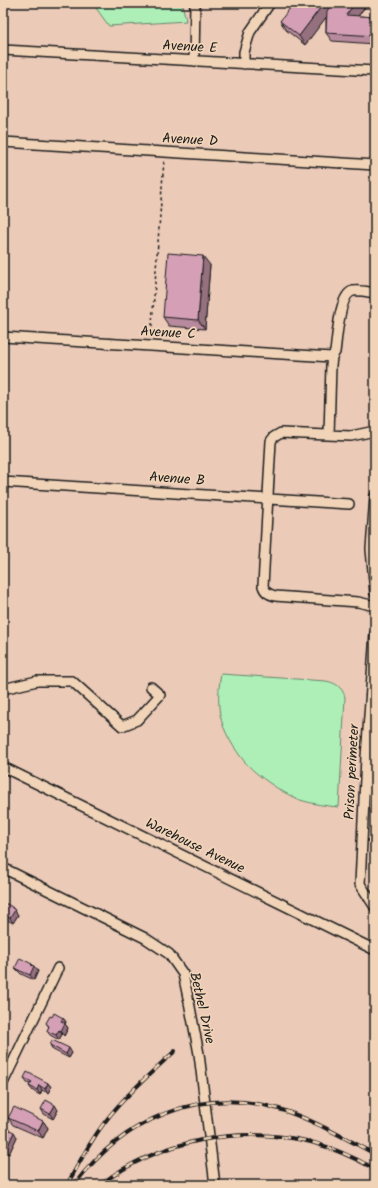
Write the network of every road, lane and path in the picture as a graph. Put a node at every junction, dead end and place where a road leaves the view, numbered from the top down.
1 (195, 3) edge
2 (270, 3) edge
3 (3, 50) edge
4 (194, 61) junction
5 (244, 64) junction
6 (375, 71) edge
7 (3, 142) edge
8 (164, 152) junction
9 (375, 165) edge
10 (375, 293) edge
11 (3, 337) edge
12 (151, 346) junction
13 (332, 357) junction
14 (375, 431) edge
15 (329, 435) junction
16 (3, 482) edge
17 (375, 496) edge
18 (268, 498) junction
19 (349, 504) dead end
20 (375, 593) edge
21 (375, 606) edge
22 (375, 634) edge
23 (151, 687) dead end
24 (3, 689) edge
25 (3, 767) edge
26 (3, 868) edge
27 (375, 907) edge
28 (375, 950) edge
29 (58, 968) dead end
30 (3, 1083) edge
31 (216, 1185) edge

1 - 4 street
2 - 5 street
3 - 4 street, Avenue E
4 - 5 street, Avenue E
5 - 6 street, Avenue E
7 - 8 street, Avenue D
8 - 9 street, Avenue D
8 - 12 path
10 - 13 street
11 - 12 street, Avenue C
12 - 13 street, Avenue C
13 - 15 street
14 - 15 street
15 - 18 street
16 - 18 street, Avenue B
17 - 20 street
18 - 19 street, Avenue B
18 - 21 street
22 - 27 street, Prison perimeter
23 - 24 street
25 - 28 street, Warehouse Avenue
26 - 31 street, Bethel Drive
29 - 30 street

